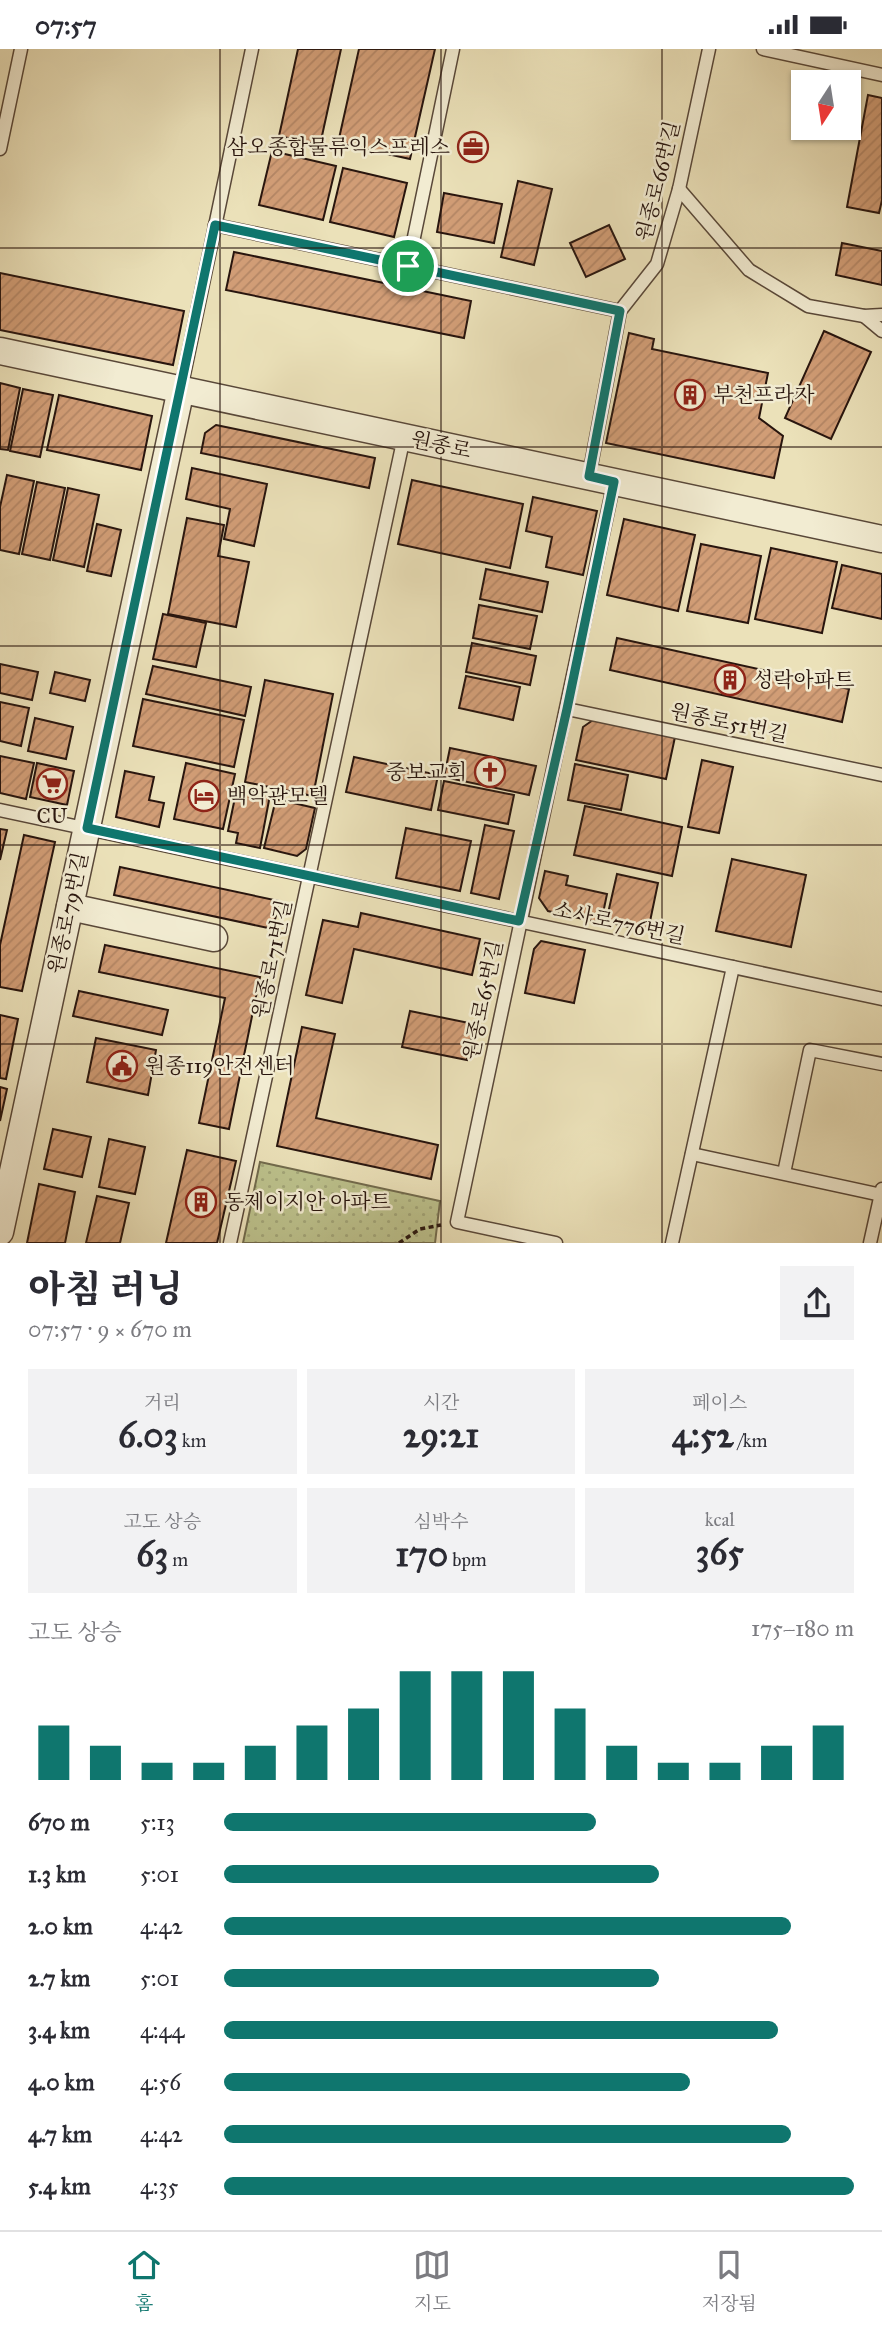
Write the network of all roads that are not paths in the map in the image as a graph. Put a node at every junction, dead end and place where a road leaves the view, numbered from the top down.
1 (21, 49) edge
2 (252, 49) edge
3 (453, 49) edge
4 (709, 49) edge
5 (763, 49) edge
6 (882, 75) edge
7 (0, 149) edge
8 (680, 189) junction
9 (215, 225) junction
10 (408, 266) junction
11 (620, 311) junction
12 (882, 315) edge
13 (864, 317) junction
14 (882, 331) edge
15 (0, 351) edge
16 (181, 389) junction
17 (404, 437) junction
18 (602, 479) junction
19 (882, 539) edge
20 (567, 709) junction
21 (882, 775) edge
22 (0, 810) edge
23 (87, 828) junction
24 (310, 876) junction
25 (70, 907) junction
26 (519, 921) junction
27 (214, 939) dead end
28 (733, 967) junction
29 (882, 999) edge
30 (882, 1064) edge
31 (692, 1154) junction
32 (784, 1173) junction
33 (881, 1191) edge
34 (0, 1232) edge
35 (230, 1243) edge
36 (556, 1243) edge
37 (672, 1243) edge
38 (870, 1243) edge

1 - 7 lane
2 - 9 lane
3 - 10 lane
4 - 8 lane, 원종로66번길
5 - 6 lane
8 - 11 lane, 원종로66번길
8 - 13 lane
9 - 10 lane
9 - 16 lane
10 - 11 lane
11 - 18 lane, 원종로66번길
12 - 13 lane
13 - 14 lane
15 - 16 street, 원종로
16 - 17 street, 원종로
16 - 23 street, 원종로79번길
17 - 18 street, 원종로
17 - 24 lane, 원종로71번길
18 - 19 street, 원종로
18 - 20 lane, 원종로65번길
20 - 21 lane, 원종로51번길
20 - 26 lane, 원종로65번길
22 - 23 lane, 소사로776번길
23 - 24 lane, 소사로776번길
23 - 25 street, 원종로79번길
24 - 26 lane, 소사로776번길
24 - 35 lane, 원종로71번길
25 - 27 street
25 - 34 street, 원종로79번길
26 - 28 lane, 소사로776번길
26 - 36 lane, 원종로65번길
28 - 29 lane, 소사로776번길
28 - 31 lane
30 - 32 lane
31 - 32 lane
31 - 37 lane
32 - 33 lane
33 - 38 lane

